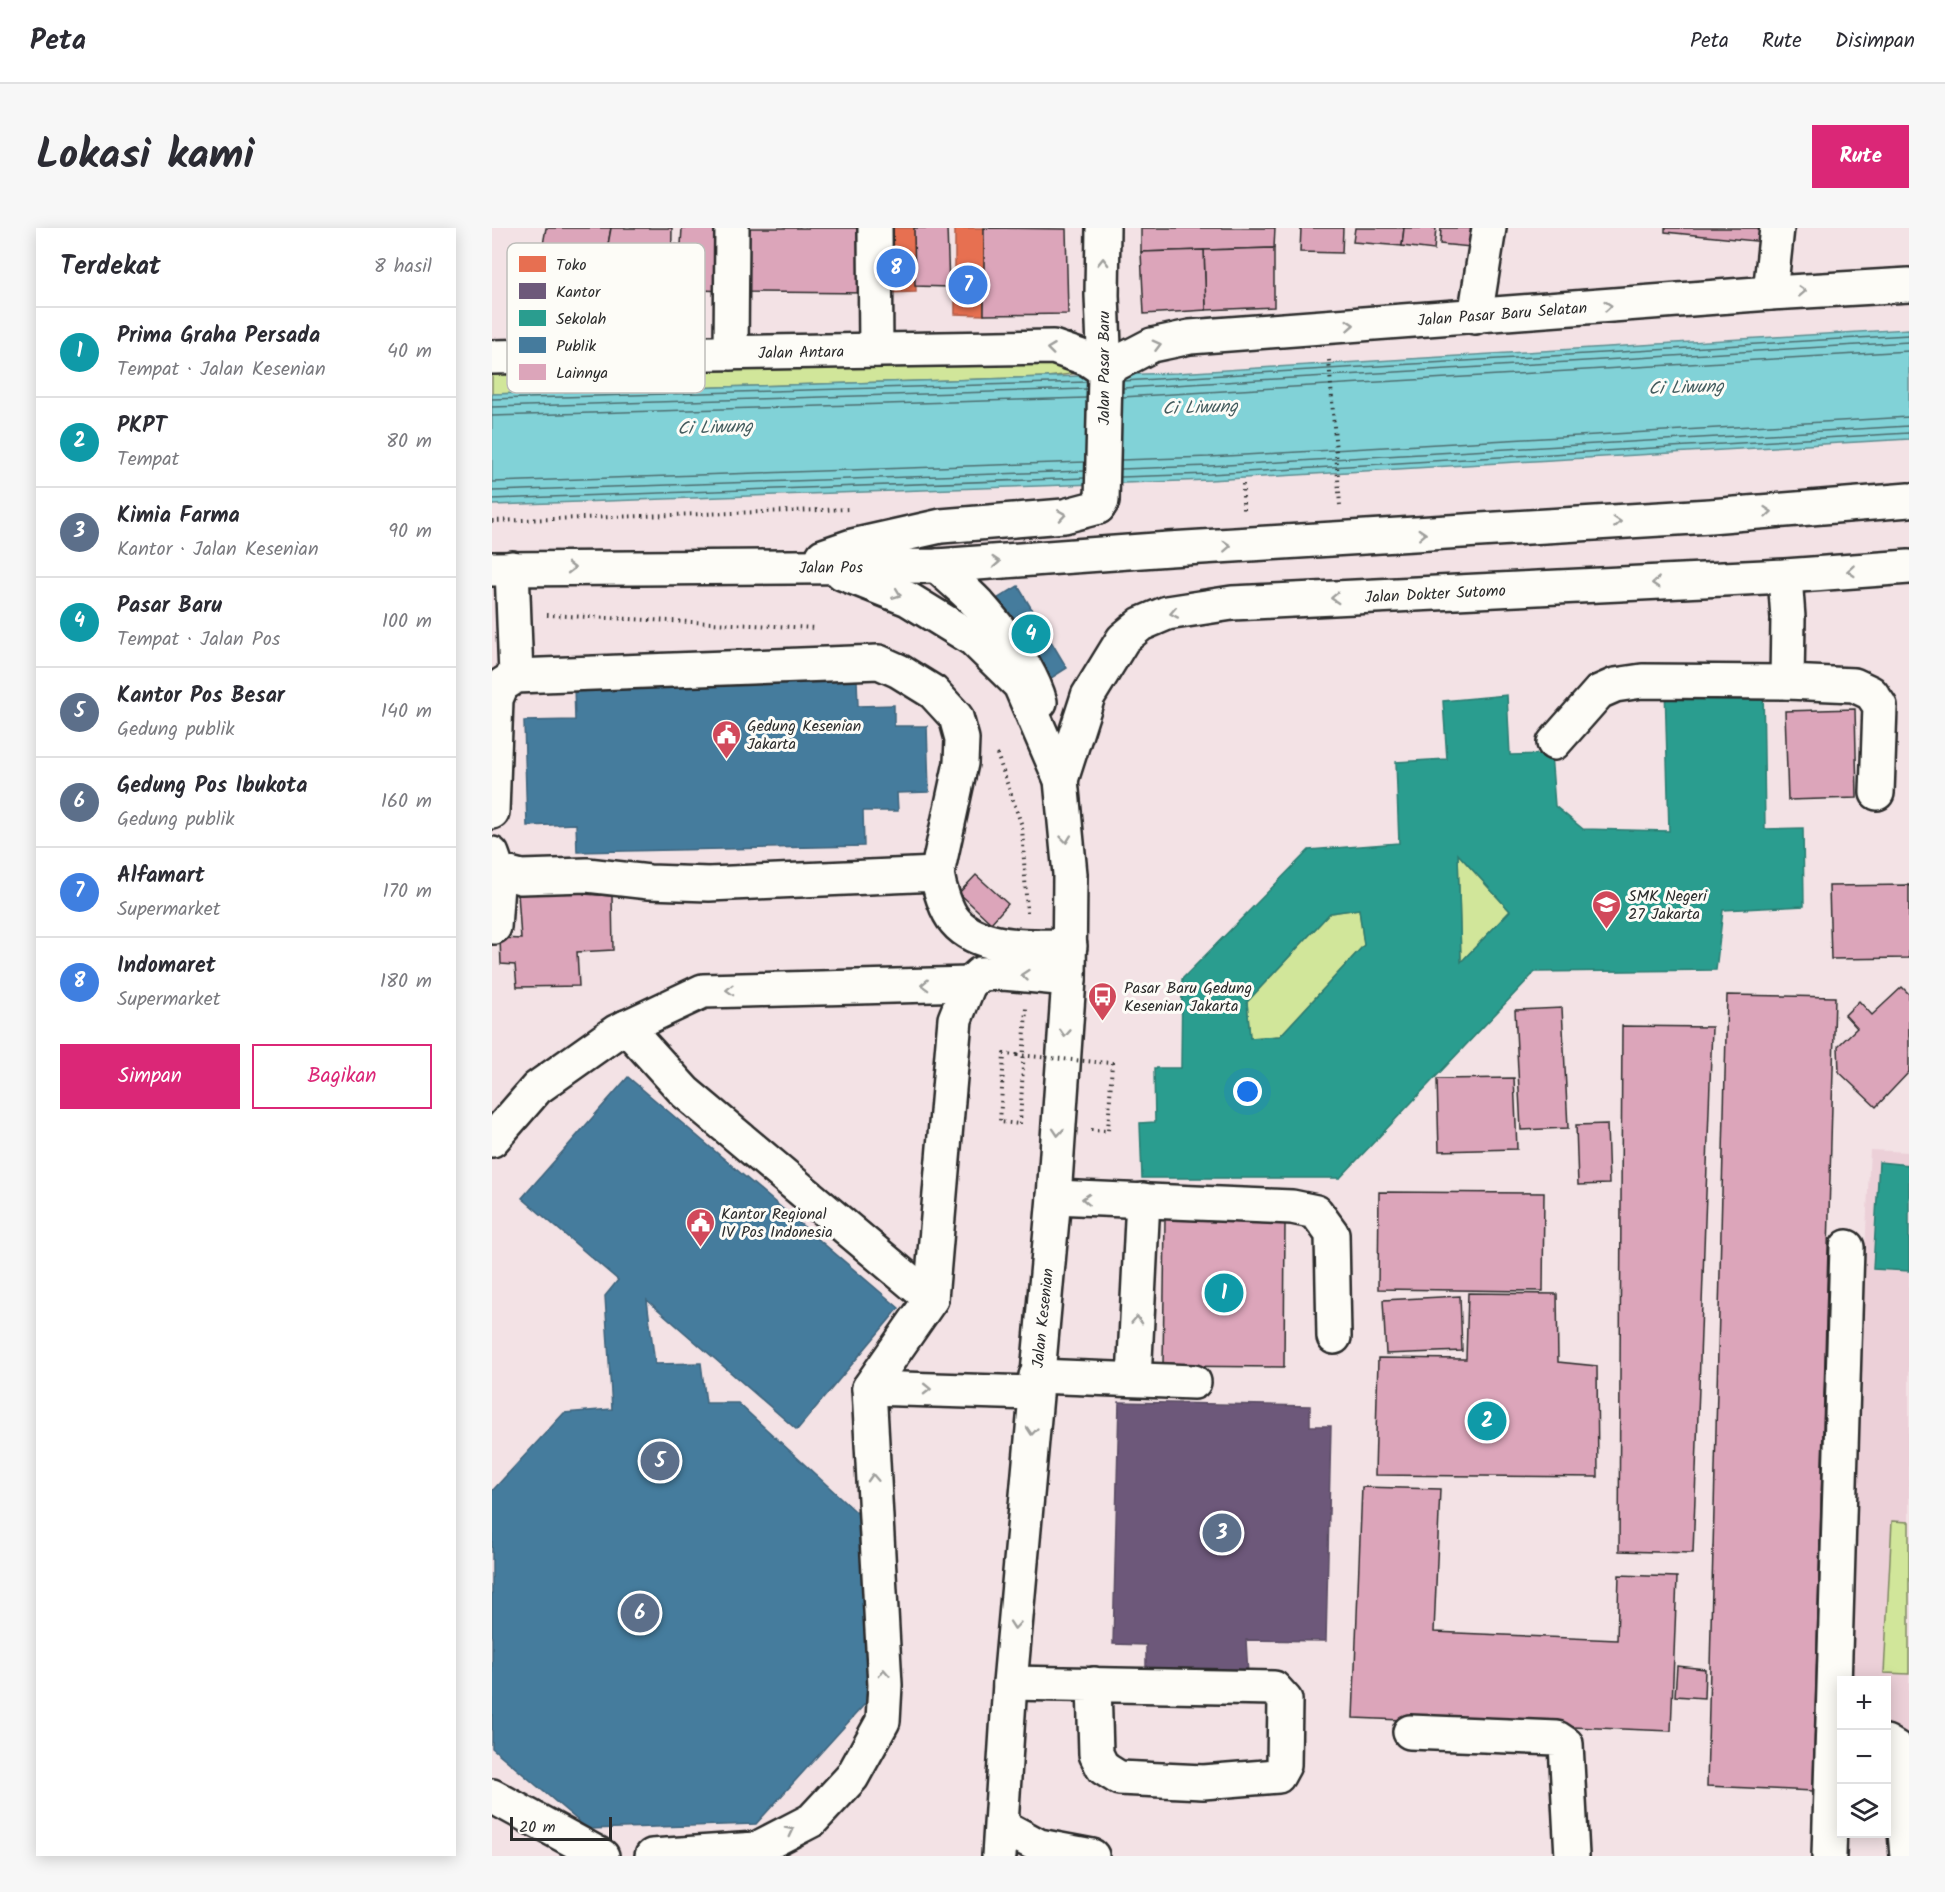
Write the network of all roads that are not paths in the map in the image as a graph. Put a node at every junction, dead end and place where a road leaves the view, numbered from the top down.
1 (732, 228) edge
2 (875, 228) edge
3 (1104, 228) edge
4 (1489, 228) edge
5 (1777, 228) edge
6 (1909, 285) edge
7 (1770, 293) junction
8 (1475, 317) junction
9 (876, 350) junction
10 (705, 353) edge
11 (731, 353) junction
12 (492, 357) edge
13 (507, 357) edge
14 (1105, 372) junction
15 (1909, 500) edge
16 (808, 566) junction
17 (938, 566) junction
18 (1909, 567) edge
19 (502, 568) edge
20 (1785, 576) junction
21 (516, 676) junction
22 (1787, 682) junction
23 (1554, 742) dead end
24 (1060, 780) junction
25 (1877, 793) dead end
26 (492, 812) edge
27 (495, 863) edge
28 (937, 874) junction
29 (494, 927) dead end
30 (1070, 946) junction
31 (1028, 961) junction
32 (1069, 979) junction
33 (969, 984) junction
34 (626, 1027) junction
35 (492, 1140) edge
36 (1054, 1197) junction
37 (1143, 1200) junction
38 (1847, 1247) dead end
39 (931, 1299) junction
40 (1334, 1337) dead end
41 (1134, 1379) junction
42 (1194, 1382) dead end
43 (1036, 1384) junction
44 (869, 1388) junction
45 (1010, 1683) junction
46 (1094, 1684) junction
47 (1837, 1730) edge
48 (1410, 1732) dead end
49 (1837, 1738) edge
50 (1891, 1745) edge
51 (492, 1796) edge
52 (1000, 1841) edge
53 (602, 1856) edge
54 (652, 1856) edge
55 (1092, 1856) edge
56 (1572, 1856) edge
57 (1829, 1856) edge
58 (1907, 1856) edge

1 - 11 main road
2 - 9 main road
14 -> 3 main road, Jalan Pasar Baru
4 - 8 main road
5 - 7 main road
7 -> 6 main road, Jalan Pasar Baru Selatan
8 -> 7 main road, Jalan Pasar Baru Selatan
14 -> 8 main road, Jalan Pasar Baru Selatan
9 - 11 main road, Jalan Antara
14 -> 9 main road, Jalan Antara
10 - 11 main road, Jalan Antara
12 - 13 main road, Jalan Antara
16 -> 14 main road, Jalan Pasar Baru
17 -> 15 main road, Jalan Pos
16 - 17 main road, Jalan Pos
19 -> 16 main road, Jalan Pos
16 -> 24 main road
17 - 24 main road
18 -> 20 main road, Jalan Dokter Sutomo
19 - 21 main road
20 - 22 main road
20 -> 24 main road, Jalan Dokter Sutomo
21 - 26 main road
21 - 28 main road
22 - 23 main road
22 - 25 main road
24 -> 30 main road, Jalan Kesenian
27 - 28 main road
27 - 29 main road
28 - 31 main road
30 - 31 main road
30 - 32 main road, Jalan Kesenian
31 - 32 main road
31 -> 33 main road
32 -> 36 main road, Jalan Kesenian
33 -> 34 main road
33 - 39 main road
34 - 35 main road
34 - 39 main road
37 -> 36 main road
36 - 43 main road, Jalan Kesenian
37 - 40 main road
41 -> 37 main road
38 - 47 main road
39 - 44 main road
41 - 42 main road
41 - 43 main road
44 -> 43 main road
43 -> 45 main road, Jalan Kesenian
54 -> 44 main road
45 - 46 main road
45 - 52 main road, Jalan Kesenian
46 - 46 main road
48 - 56 main road
49 - 57 main road
50 - 58 main road
51 - 53 main road
52 - 55 main road

